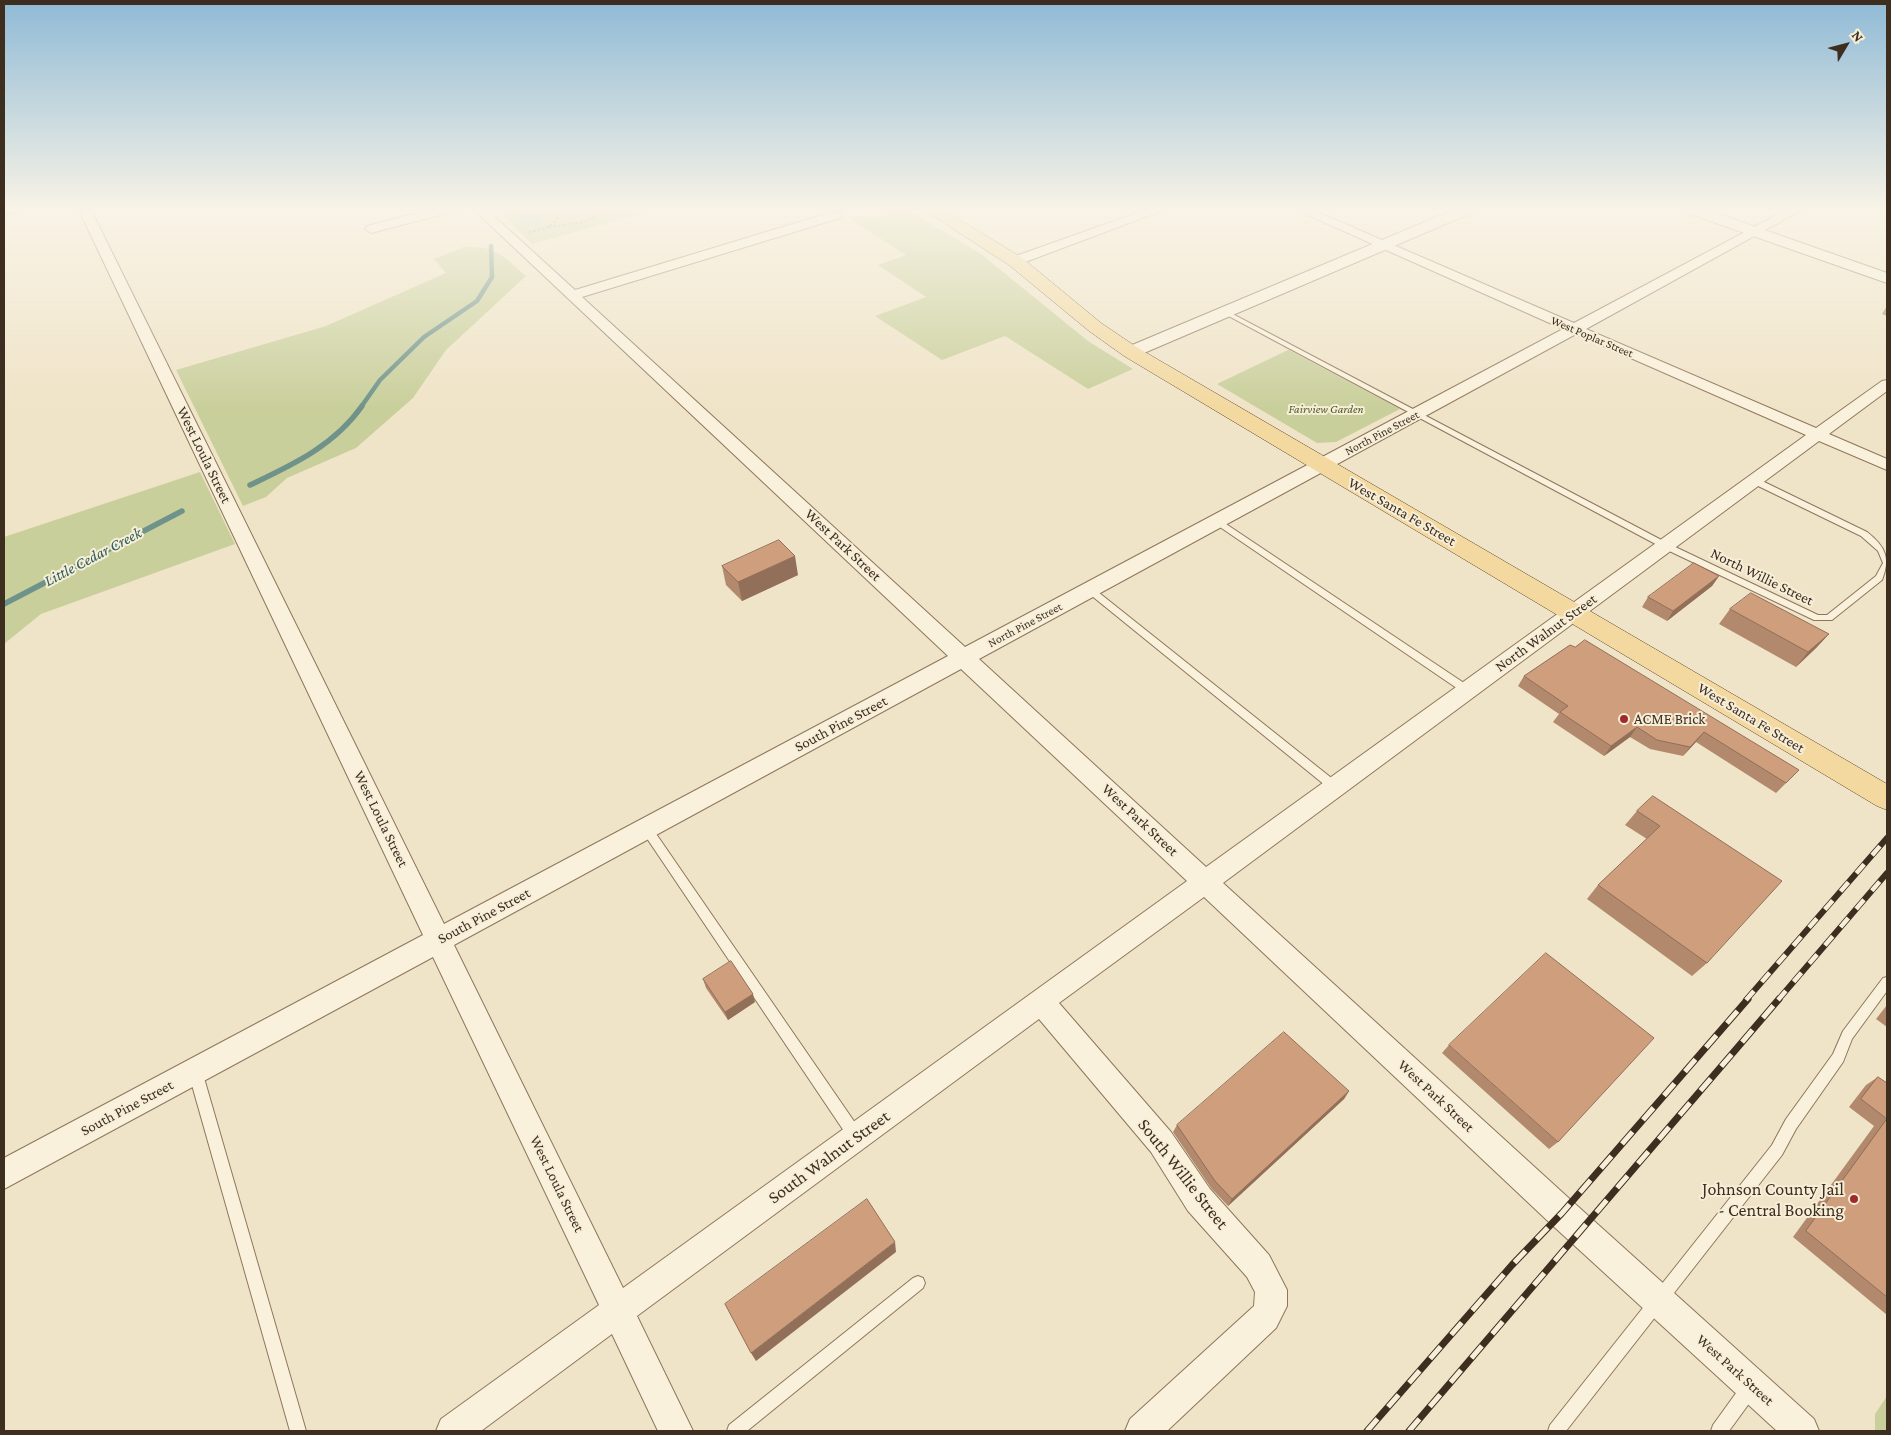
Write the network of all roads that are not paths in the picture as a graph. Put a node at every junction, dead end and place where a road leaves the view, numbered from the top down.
1 (116, 275) edge
2 (553, 275) edge
3 (637, 275) edge
4 (1032, 275) edge
5 (1313, 275) edge
6 (1449, 275) edge
7 (1675, 275) edge
8 (574, 294) junction
9 (1225, 312) junction
10 (1575, 329) junction
11 (1131, 352) junction
12 (1887, 384) edge
13 (1416, 414) junction
14 (1818, 435) junction
15 (1322, 465) junction
16 (1887, 465) edge
17 (1755, 481) junction
18 (1217, 521) junction
19 (1666, 546) junction
20 (1887, 563) edge
21 (1090, 590) junction
22 (1575, 612) junction
23 (964, 658) junction
24 (1467, 690) junction
25 (1335, 787) junction
26 (1887, 798) edge
27 (646, 828) junction
28 (1205, 881) junction
29 (439, 940) junction
30 (1887, 982) edge
31 (1042, 1003) junction
32 (195, 1071) junction
33 (856, 1137) junction
34 (4, 1174) edge
35 (918, 1283) dead end
36 (1659, 1301) junction
37 (619, 1310) junction
38 (1752, 1386) junction
39 (298, 1431) edge
40 (453, 1431) edge
41 (676, 1431) edge
42 (735, 1431) edge
43 (1142, 1431) edge
44 (1556, 1431) edge
45 (1719, 1431) edge
46 (1802, 1431) edge

1 - 29 street, West Loula Street
2 - 8 street, West Park Street
3 - 8 street
4 - 11 main road, West Santa Fe Street
5 - 9 street
6 - 10 street, West Poplar Street
7 - 10 street, North Pine Street
8 - 23 street, West Park Street
9 - 11 street
9 - 13 lane, North Willie Street
10 - 13 street, North Pine Street
10 - 14 street, West Poplar Street
11 - 15 main road, West Santa Fe Street
12 - 14 street, North Walnut Street
13 - 15 street, North Pine Street
13 - 19 lane, North Willie Street
14 - 16 street, West Poplar Street
14 - 17 street, North Walnut Street
15 - 18 street, North Pine Street
15 - 22 main road, West Santa Fe Street
17 - 19 street, North Walnut Street
17 - 20 lane, North Willie Street
18 - 21 street, North Pine Street
18 - 24 lane
19 - 20 lane, North Willie Street
19 - 22 street, North Walnut Street
21 - 23 street, North Pine Street
21 - 25 lane
22 - 24 street, North Walnut Street
22 - 26 main road, West Santa Fe Street
23 - 27 street, South Pine Street
23 - 28 street, West Park Street
24 - 25 street, North Walnut Street
25 - 28 street, North Walnut Street
27 - 29 street, South Pine Street
27 - 33 lane
28 - 31 street, South Walnut Street
28 - 36 street, West Park Street
29 - 32 street, South Pine Street
29 - 37 street, West Loula Street
30 - 36 lane
31 - 33 street, South Walnut Street
31 - 43 street, South Willie Street
32 - 34 street, South Pine Street
32 - 39 lane
33 - 37 street, South Walnut Street
35 - 42 lane
36 - 38 street, West Park Street
36 - 44 lane
37 - 40 street, South Walnut Street
37 - 41 street, West Loula Street
38 - 45 lane
38 - 46 street, West Park Street

